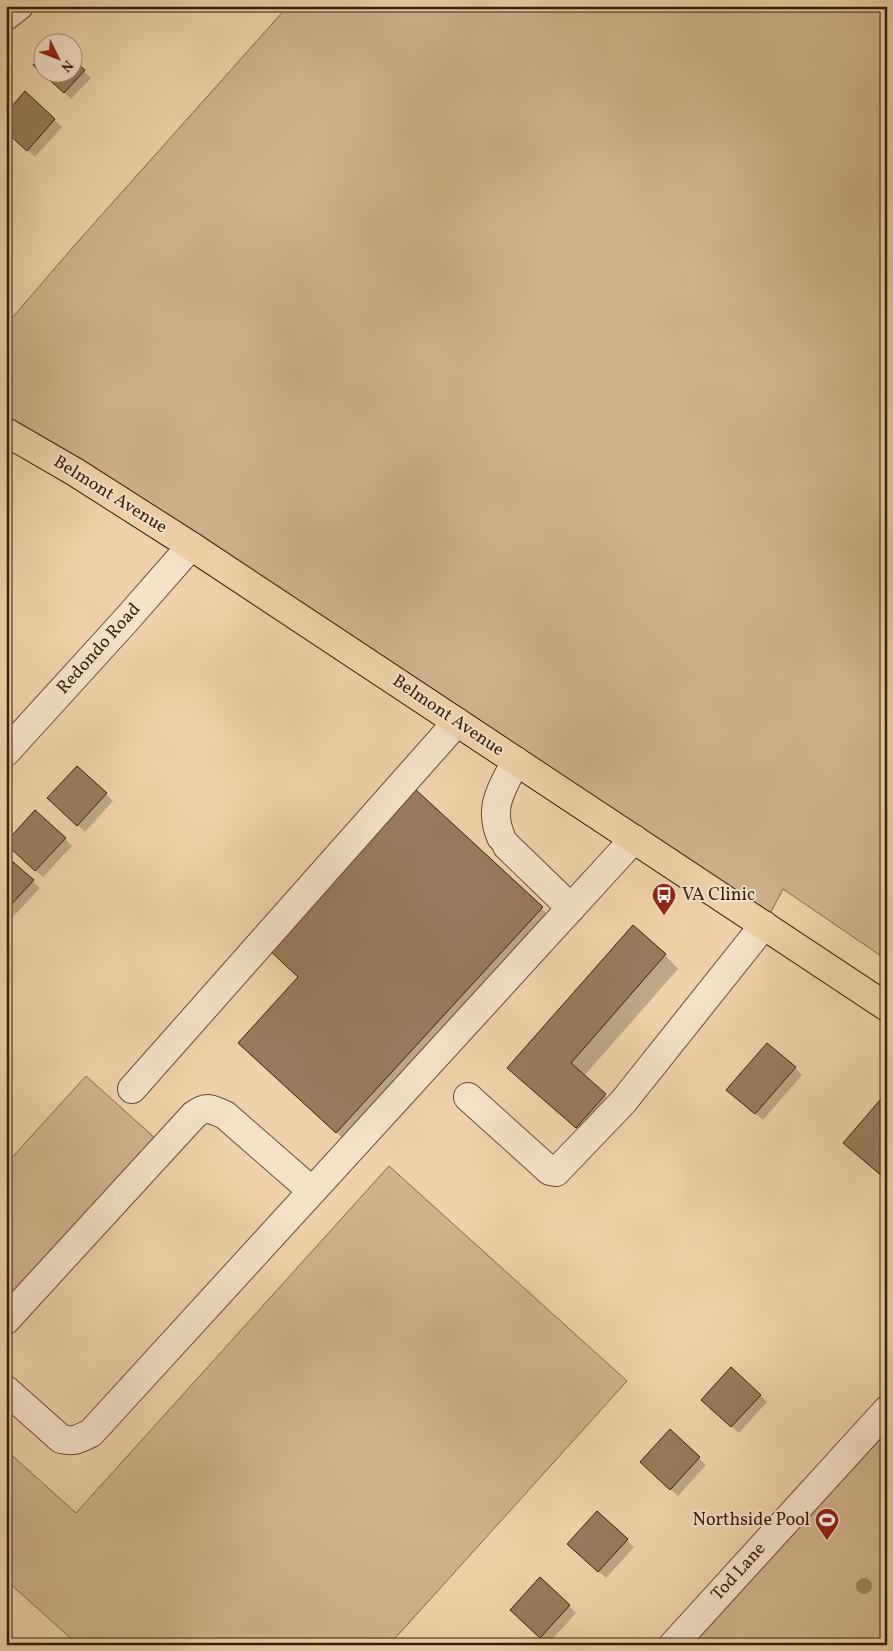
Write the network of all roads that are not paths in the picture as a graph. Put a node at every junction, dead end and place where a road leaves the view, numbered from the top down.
1 (19, 6) edge
2 (6, 16) edge
3 (6, 432) edge
4 (191, 546) junction
5 (457, 722) junction
6 (6, 752) edge
7 (516, 761) junction
8 (634, 839) junction
9 (571, 908) junction
10 (764, 925) junction
11 (887, 1007) edge
12 (132, 1089) dead end
13 (468, 1098) dead end
14 (312, 1191) junction
15 (6, 1320) edge
16 (6, 1390) edge
17 (887, 1410) edge
18 (673, 1645) edge

1 - 2 street
3 - 4 main road, Belmont Avenue
4 - 5 main road, Belmont Avenue
4 - 6 street, Redondo Road
5 - 7 main road, Belmont Avenue
5 - 12 street
7 - 8 main road, Belmont Avenue
7 - 9 street
8 - 9 street
8 - 10 main road, Belmont Avenue
9 - 14 street
10 - 11 main road, Belmont Avenue
10 - 13 street
14 - 15 street
14 - 16 street
17 - 18 street, Tod Lane

